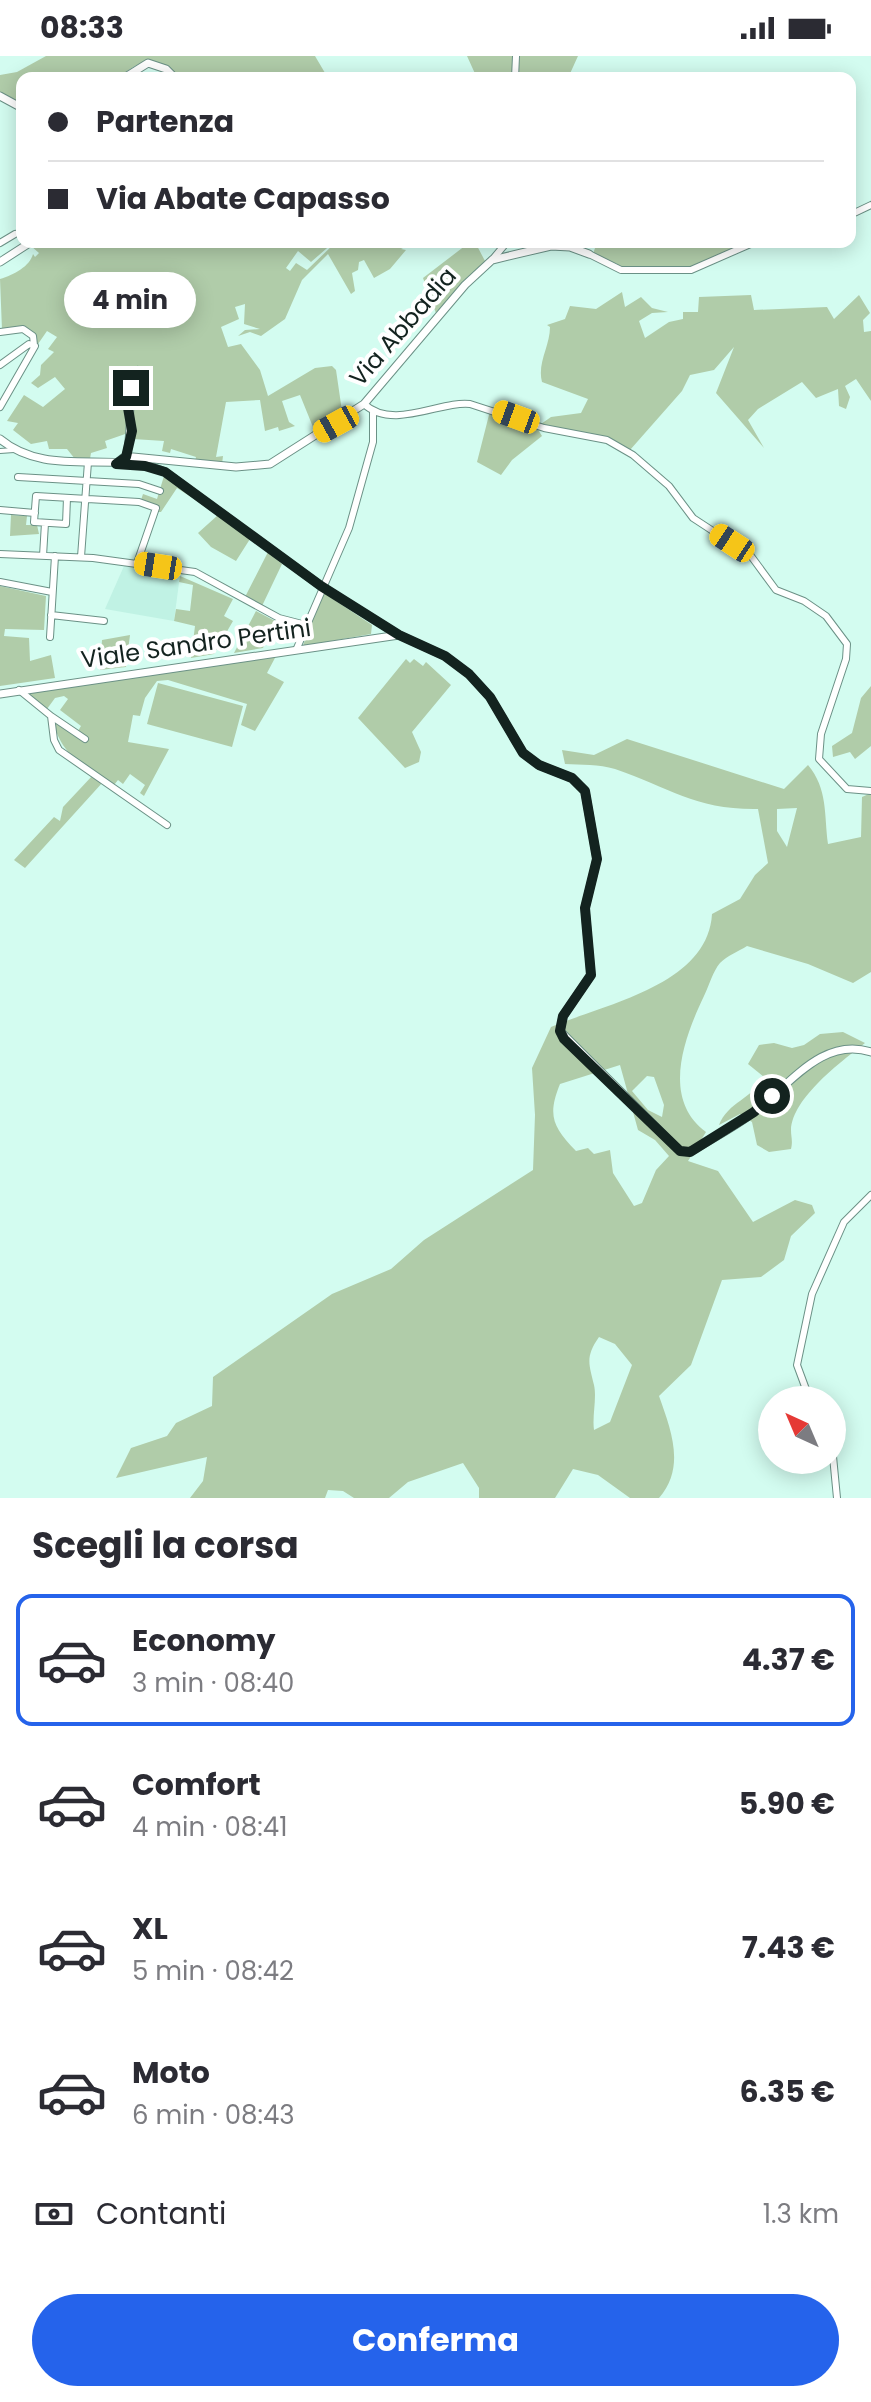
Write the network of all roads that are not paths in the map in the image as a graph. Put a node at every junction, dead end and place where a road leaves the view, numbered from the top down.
1 (134, 72) edge
2 (169, 72) edge
3 (15, 234) dead end
4 (0, 243) edge
5 (22, 248) edge
6 (502, 248) edge
7 (543, 248) edge
8 (573, 248) edge
9 (741, 248) edge
10 (589, 254) joint
11 (492, 260) junction
12 (0, 262) edge
13 (0, 332) edge
14 (34, 345) junction
15 (0, 365) edge
16 (138, 370) dead end
17 (364, 404) junction
18 (0, 407) edge
19 (373, 411) junction
20 (0, 439) edge
21 (17, 450) junction
22 (0, 451) edge
23 (126, 457) junction
24 (88, 462) junction
25 (116, 464) junction
26 (18, 477) dead end
27 (85, 482) junction
28 (160, 491) dead end
29 (67, 498) junction
30 (84, 499) junction
31 (0, 510) edge
32 (35, 513) junction
33 (45, 523) junction
34 (0, 554) edge
35 (43, 556) junction
36 (55, 556) junction
37 (81, 557) junction
38 (137, 563) junction
39 (0, 582) edge
40 (321, 586) junction
41 (52, 592) junction
42 (51, 615) junction
43 (104, 621) dead end
44 (306, 625) junction
45 (399, 635) junction
46 (50, 637) dead end
47 (297, 648) junction
48 (19, 690) junction
49 (0, 694) edge
50 (51, 716) junction
51 (85, 739) dead end
52 (871, 791) edge
53 (167, 825) dead end
54 (871, 1052) edge
55 (871, 1195) edge
56 (805, 1386) edge
57 (835, 1474) edge
58 (837, 1498) edge

1 - 2 street
3 - 4 street
5 - 12 street
6 - 11 street
7 - 11 street, Via Abbadia
8 - 10 street, Via Abbadia
9 - 10 street
11 - 17 street, Via Abbadia
13 - 14 street
14 - 15 street
14 - 18 street
16 - 23 street
17 - 19 street
17 - 23 street, Via Abbadia
19 - 40 street
19 - 52 street
20 - 21 street
21 - 22 street
21 - 24 street
23 - 25 street
24 - 25 street
24 - 27 street
25 - 40 street
26 - 27 street
27 - 28 street
27 - 30 street
29 - 30 street
29 - 32 street
29 - 33 street
30 - 37 street
30 - 38 street
31 - 32 street
32 - 33 street
33 - 35 street
34 - 35 street
35 - 36 street
36 - 37 street
36 - 41 street
37 - 38 street
38 - 44 street
39 - 41 street
40 - 44 street
40 - 45 street
41 - 42 street
42 - 43 street
42 - 46 street
44 - 47 street
45 - 47 street, Viale Sandro Pertini
45 - 54 street
47 - 48 street, Viale Sandro Pertini
48 - 49 street, Viale Sandro Pertini
48 - 50 street
50 - 51 street
50 - 53 street
55 - 56 street
57 - 58 street

